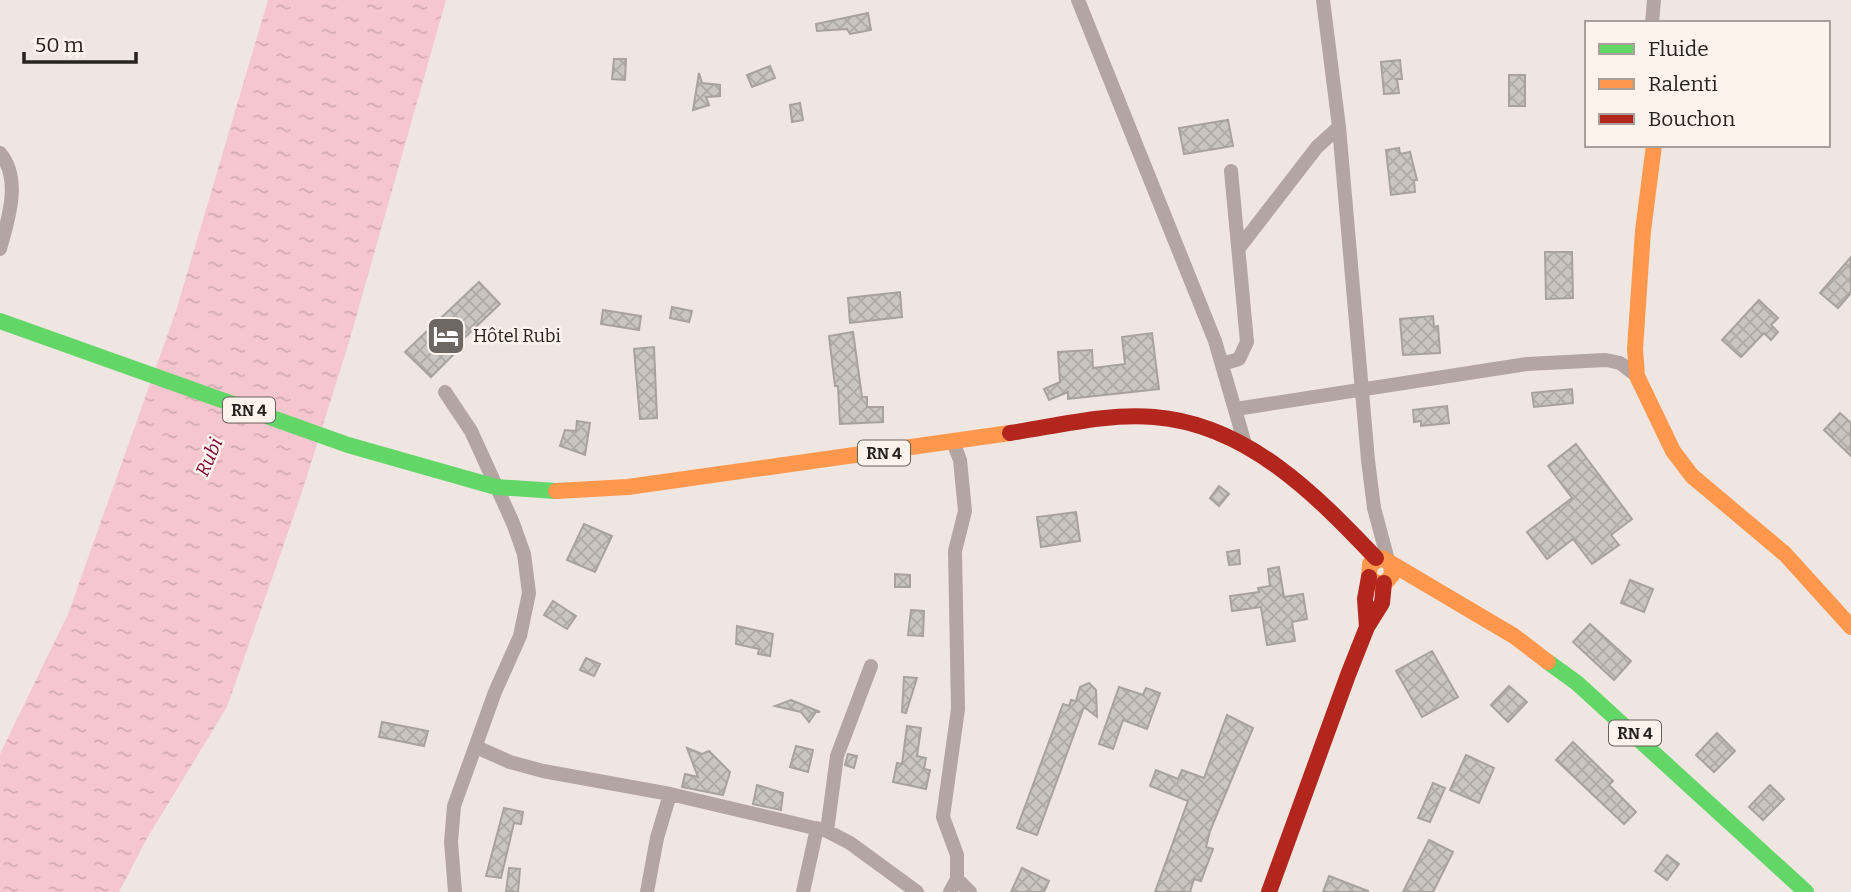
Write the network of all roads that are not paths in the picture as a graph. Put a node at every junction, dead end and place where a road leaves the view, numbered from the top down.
1 (1078, 0) edge
2 (1322, 0) edge
3 (1654, 0) edge
4 (1652, 21) edge
5 (1339, 127) junction
6 (1654, 147) edge
7 (0, 153) edge
8 (1231, 171) dead end
9 (1239, 248) junction
10 (0, 250) edge
11 (0, 321) edge
12 (1635, 349) junction
13 (1620, 363) junction
14 (1222, 364) junction
15 (1637, 376) junction
16 (1360, 388) junction
17 (445, 392) dead end
18 (1236, 409) junction
19 (953, 442) junction
20 (1245, 444) junction
21 (496, 487) junction
22 (1383, 570) junction
23 (1851, 627) edge
24 (871, 666) dead end
25 (476, 747) junction
26 (670, 794) junction
27 (822, 829) junction
28 (953, 886) edge
29 (455, 892) edge
30 (647, 892) edge
31 (803, 892) edge
32 (917, 892) edge
33 (970, 892) edge
34 (1269, 892) edge
35 (1806, 892) edge

1 - 14 street
2 - 5 street
3 - 4 street
5 - 9 street
5 - 16 street
6 - 12 main road
7 - 10 street
8 - 9 street
9 - 14 street
11 - 21 main road, RN 4
12 - 13 street
12 - 15 main road
13 - 15 street
13 - 16 street
14 - 18 street
15 - 23 main road
16 - 18 street
16 - 22 street
17 - 21 street
18 - 20 street
19 - 20 main road, RN 4
19 - 21 main road, RN 4
19 - 28 street
20 - 22 main road, RN 4
21 - 25 street
22 - 34 main road
22 - 35 main road, RN 4
24 - 27 street
25 - 26 street
25 - 29 street
26 - 27 street
26 - 30 street
27 - 31 street
27 - 32 street
28 - 33 street

